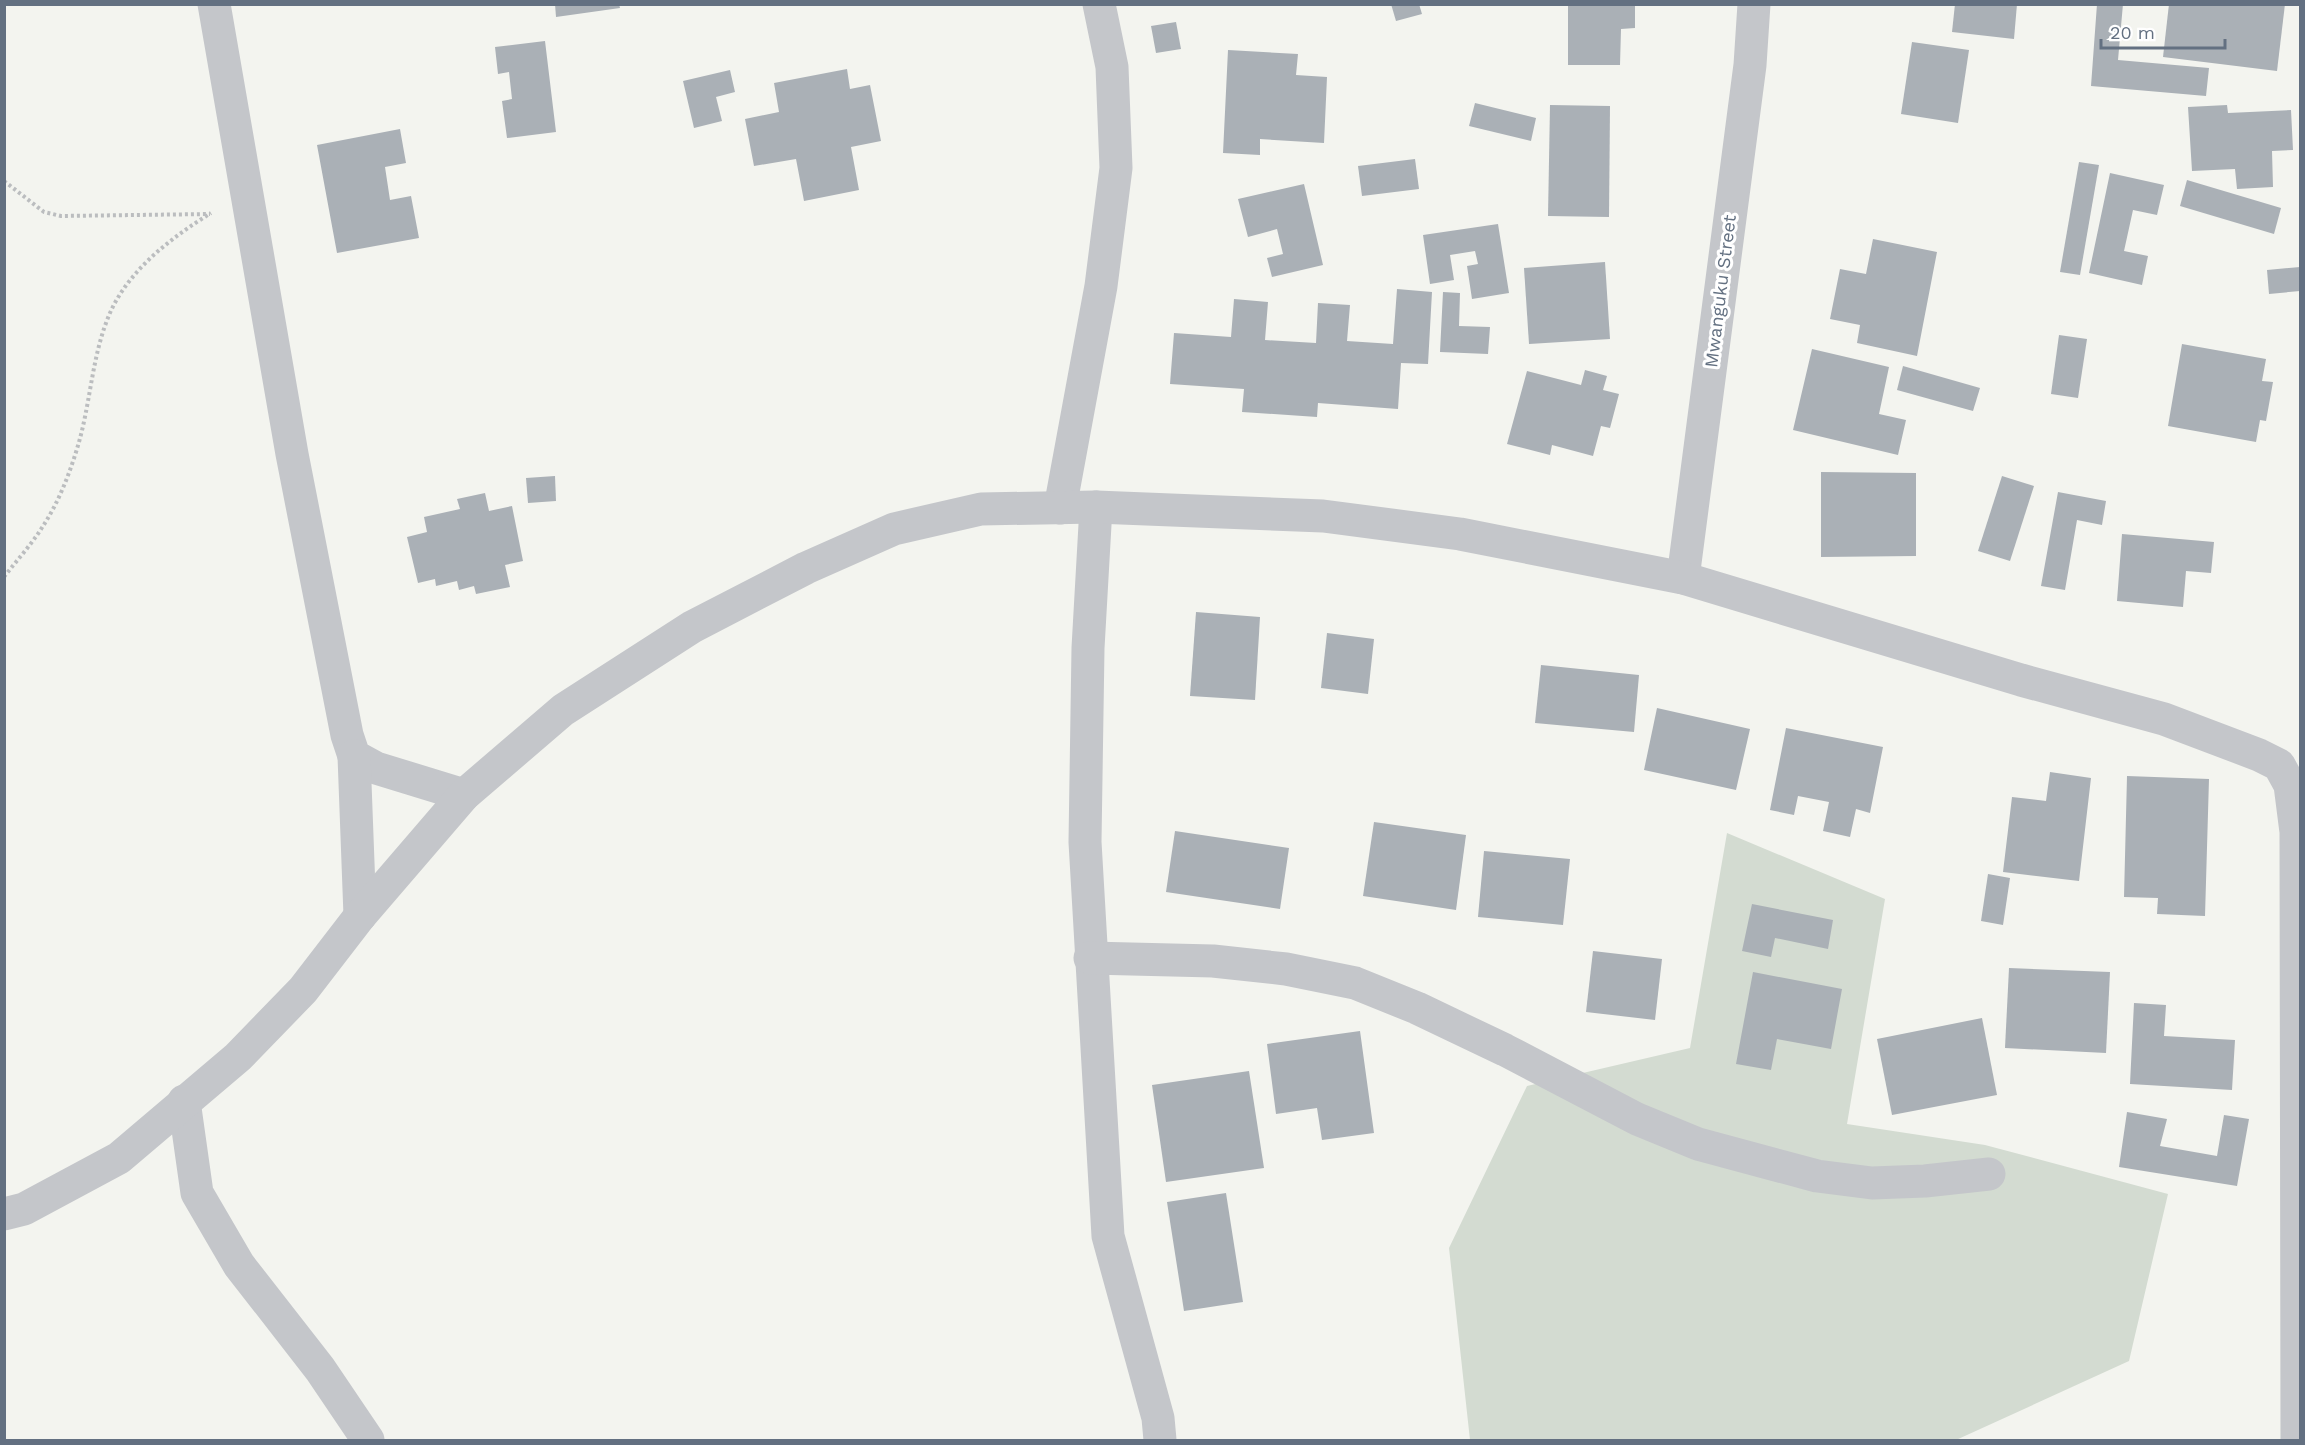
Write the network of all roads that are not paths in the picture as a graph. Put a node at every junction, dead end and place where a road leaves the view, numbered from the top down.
1 (214, 4) edge
2 (1099, 4) edge
3 (1754, 4) edge
4 (1096, 507) junction
5 (1060, 508) junction
6 (1683, 578) junction
7 (354, 756) junction
8 (2290, 765) edge
9 (464, 795) junction
10 (360, 916) junction
11 (1090, 958) junction
12 (184, 1101) junction
13 (1989, 1174) dead end
14 (4, 1214) edge
15 (2298, 1349) edge
16 (368, 1440) edge
17 (1160, 1440) edge
18 (2297, 1440) edge

1 - 7 street
2 - 5 street
3 - 6 street, Mwanguku Street
4 - 5 street
4 - 6 street
4 - 11 street
5 - 9 street
6 - 8 street
7 - 9 street
7 - 10 street
8 - 15 street
9 - 10 street
10 - 12 street
11 - 13 street
11 - 17 street
12 - 14 street
12 - 16 street
15 - 18 street

